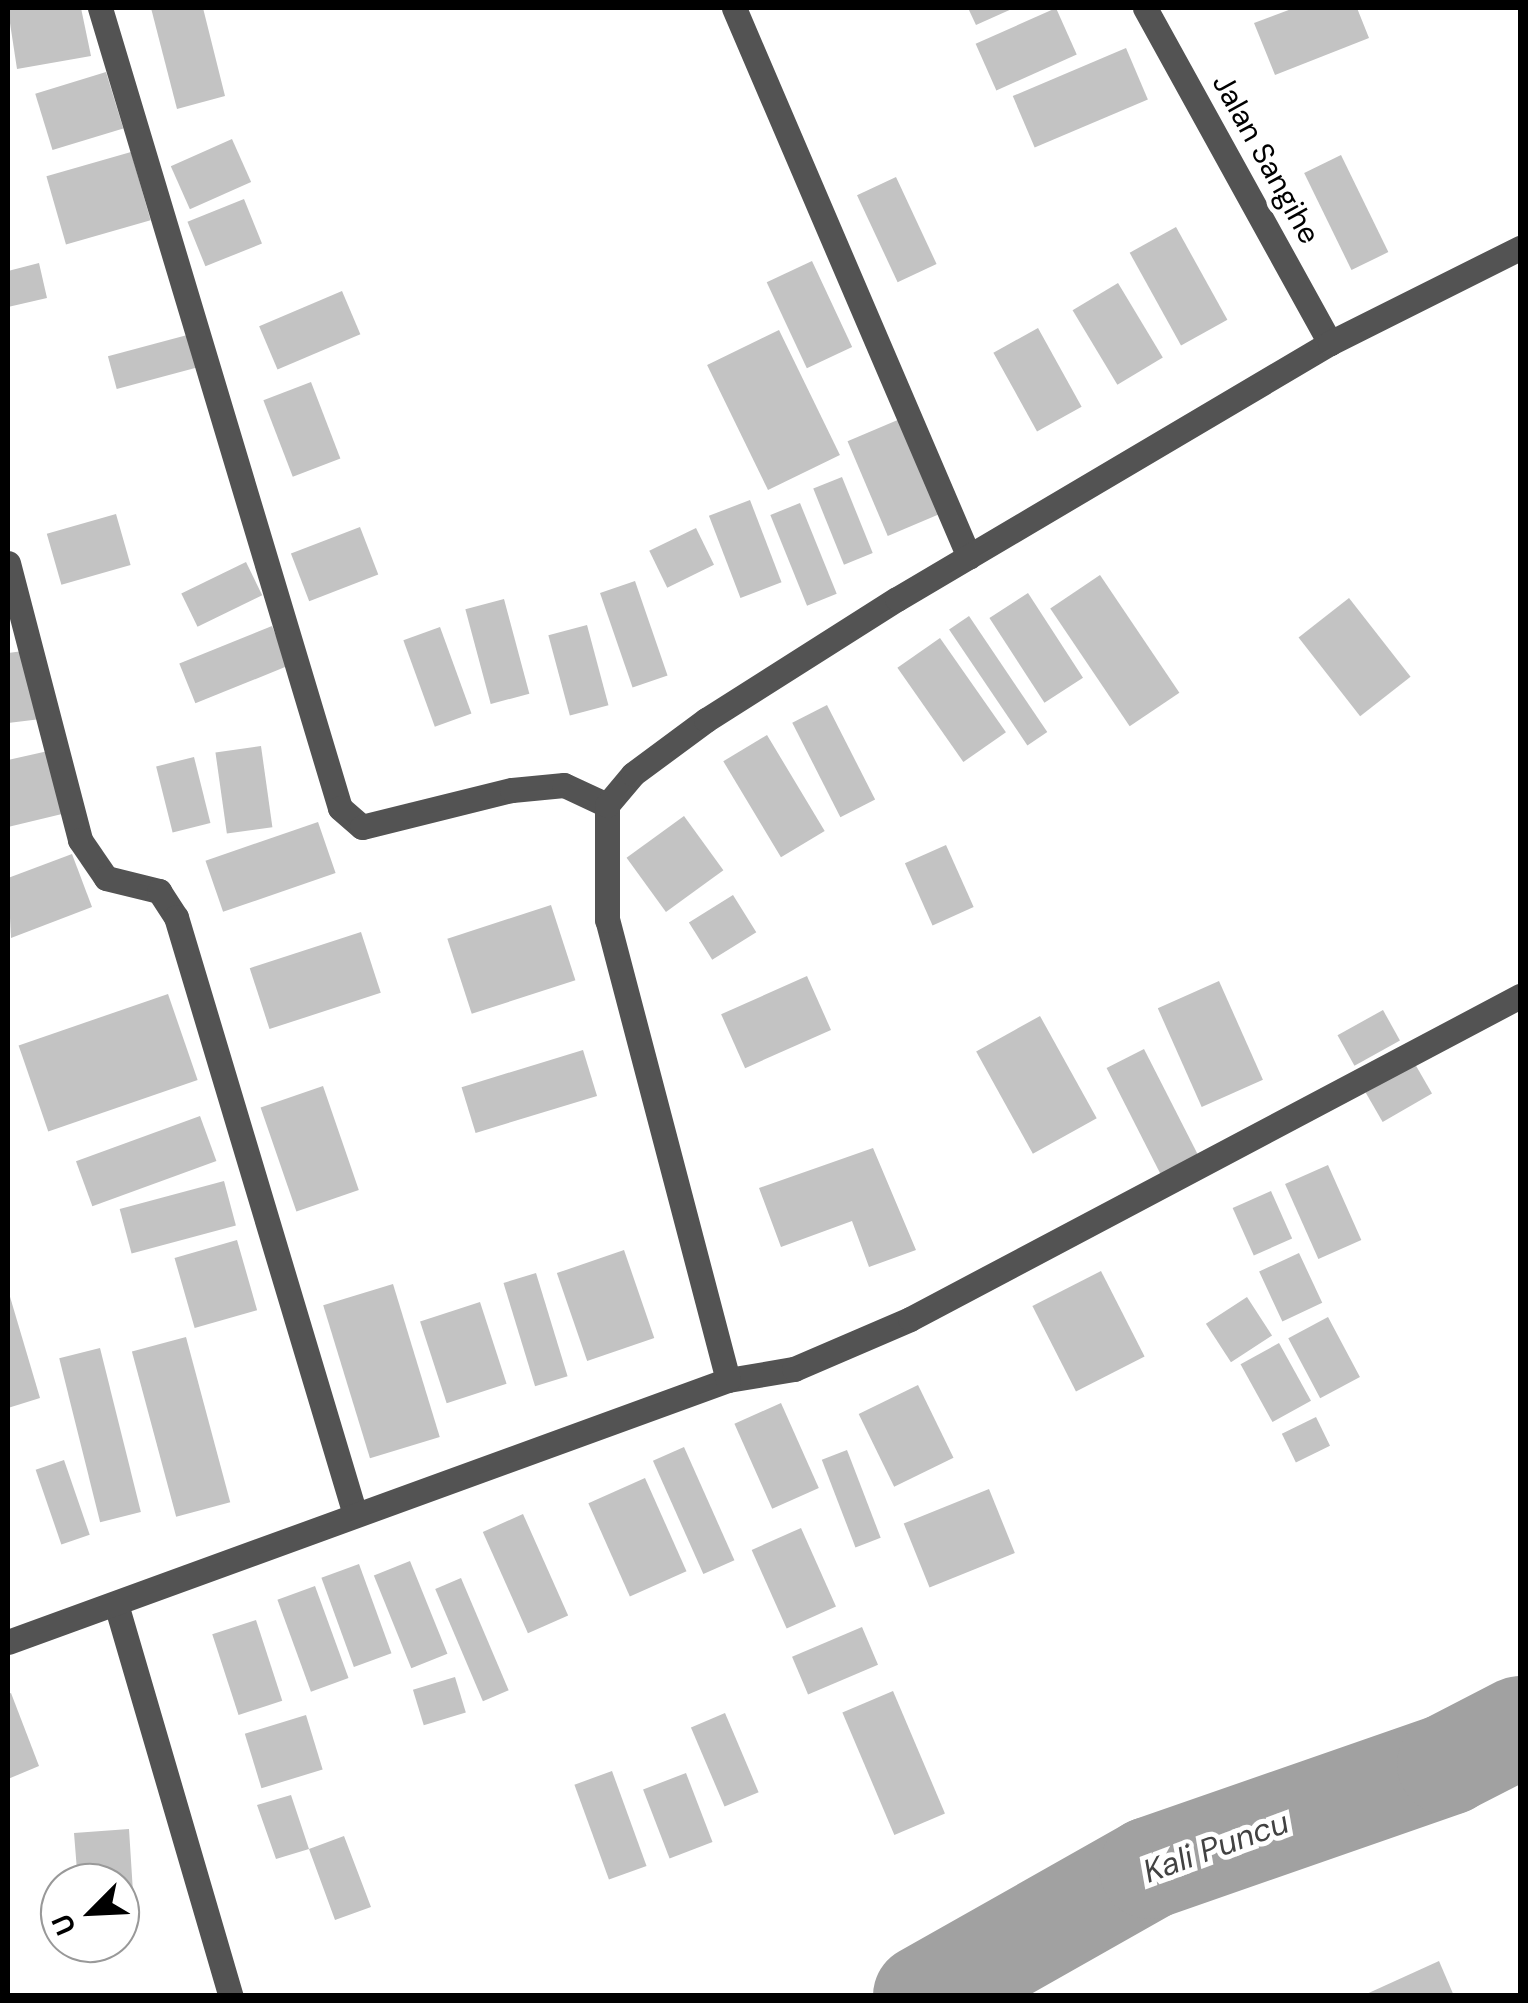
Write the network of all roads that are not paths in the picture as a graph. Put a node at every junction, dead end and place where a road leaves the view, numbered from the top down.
1 (100, 8) edge
2 (734, 8) edge
3 (1145, 8) edge
4 (1520, 248) edge
5 (1330, 343) junction
6 (969, 557) junction
7 (8, 563) edge
8 (606, 805) junction
9 (1520, 996) edge
10 (728, 1380) junction
11 (354, 1511) junction
12 (116, 1604) junction
13 (8, 1642) edge
14 (231, 1996) edge

1 - 8 street
2 - 6 street
3 - 5 street, Jalan Sangihe
4 - 5 street
5 - 6 street
6 - 8 street
7 - 11 street
8 - 10 street
9 - 10 street
10 - 11 street
11 - 12 street
12 - 13 street
12 - 14 street

